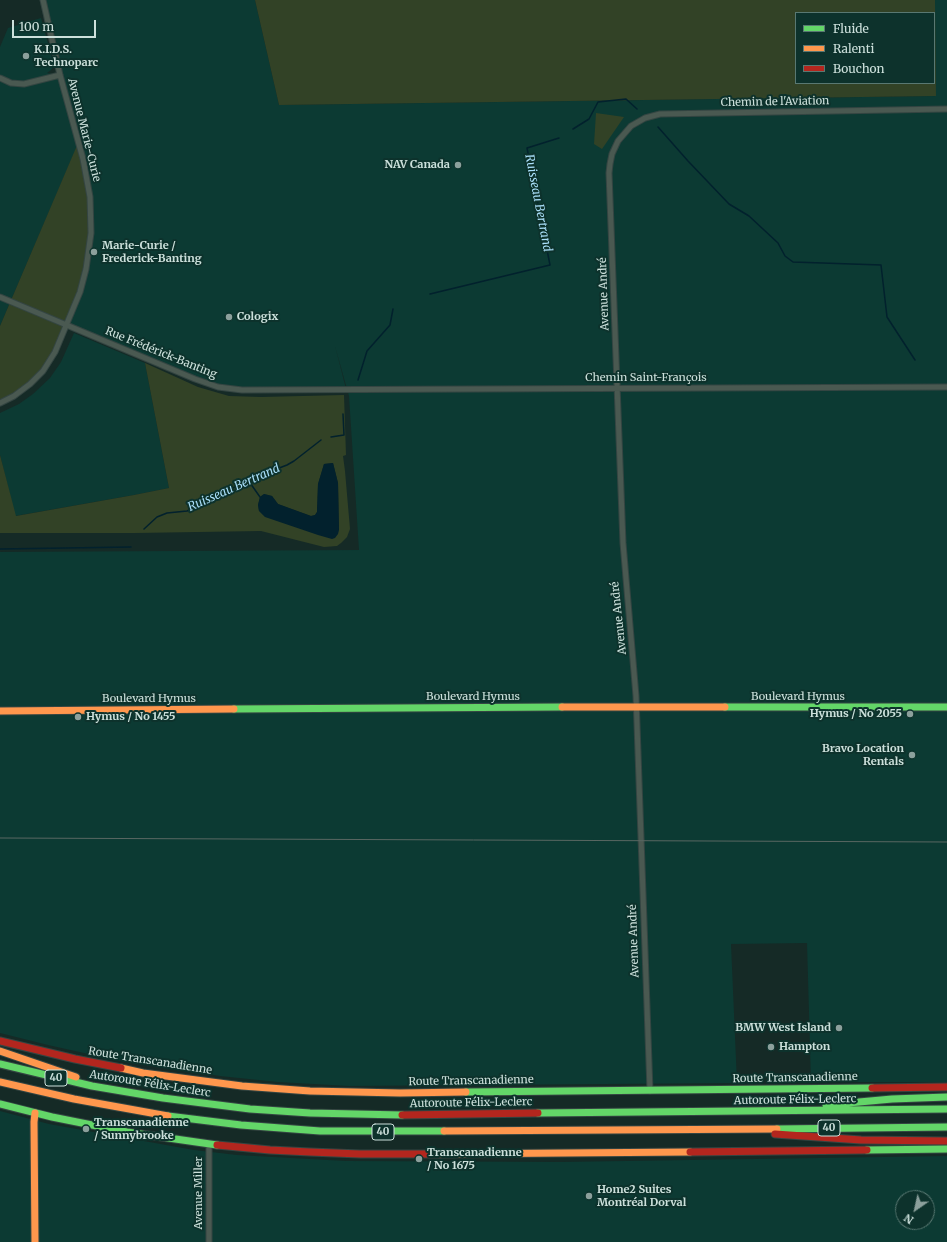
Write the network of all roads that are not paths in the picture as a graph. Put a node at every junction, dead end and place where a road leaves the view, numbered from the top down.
1 (43, 0) edge
2 (60, 75) junction
3 (0, 78) edge
4 (947, 109) edge
5 (616, 145) joint
6 (0, 296) edge
7 (66, 324) junction
8 (947, 387) edge
9 (617, 388) junction
10 (346, 389) joint
11 (0, 403) edge
12 (636, 707) junction
13 (947, 707) edge
14 (0, 711) edge
15 (0, 1041) edge
16 (0, 1051) edge
17 (0, 1064) edge
18 (0, 1082) edge
19 (947, 1087) edge
20 (0, 1088) edge
21 (112, 1089) junction
22 (650, 1090) junction
23 (60, 1096) junction
24 (947, 1097) edge
25 (0, 1104) edge
26 (947, 1110) edge
27 (761, 1111) junction
28 (35, 1113) junction
29 (947, 1127) edge
30 (710, 1129) junction
31 (947, 1141) edge
32 (209, 1144) junction
33 (947, 1149) edge
34 (35, 1242) edge
35 (209, 1242) edge

1 - 2 street, Avenue Marie-Curie
2 - 3 street
2 - 7 street, Avenue Marie-Curie
4 - 5 street, Chemin de l'Aviation
5 - 9 street, Avenue André
6 - 7 street, Rue Frédérick-Banting
7 - 10 street, Rue Frédérick-Banting
7 - 11 street, Avenue Marie-Curie
8 - 9 street, Chemin Saint-François
9 - 10 street, Chemin Saint-François
9 - 12 street, Avenue André
12 - 13 main road, Boulevard Hymus
12 - 14 main road, Boulevard Hymus
12 - 22 street, Avenue André
15 - 22 main road, Route Transcanadienne
16 - 21 main road
17 - 21 main road, Autoroute Félix-Leclerc / 40
18 - 23 main road, 40
19 - 22 main road, Route Transcanadienne
20 - 23 main road
21 - 27 main road, Autoroute Félix-Leclerc / 40
23 - 30 main road, 40
24 - 27 main road
25 - 28 main road
26 - 27 main road, Autoroute Félix-Leclerc / 40
28 - 32 main road
28 - 34 main road
29 - 30 main road, 40
30 - 31 main road
32 - 33 main road
32 - 35 street, Avenue Miller

